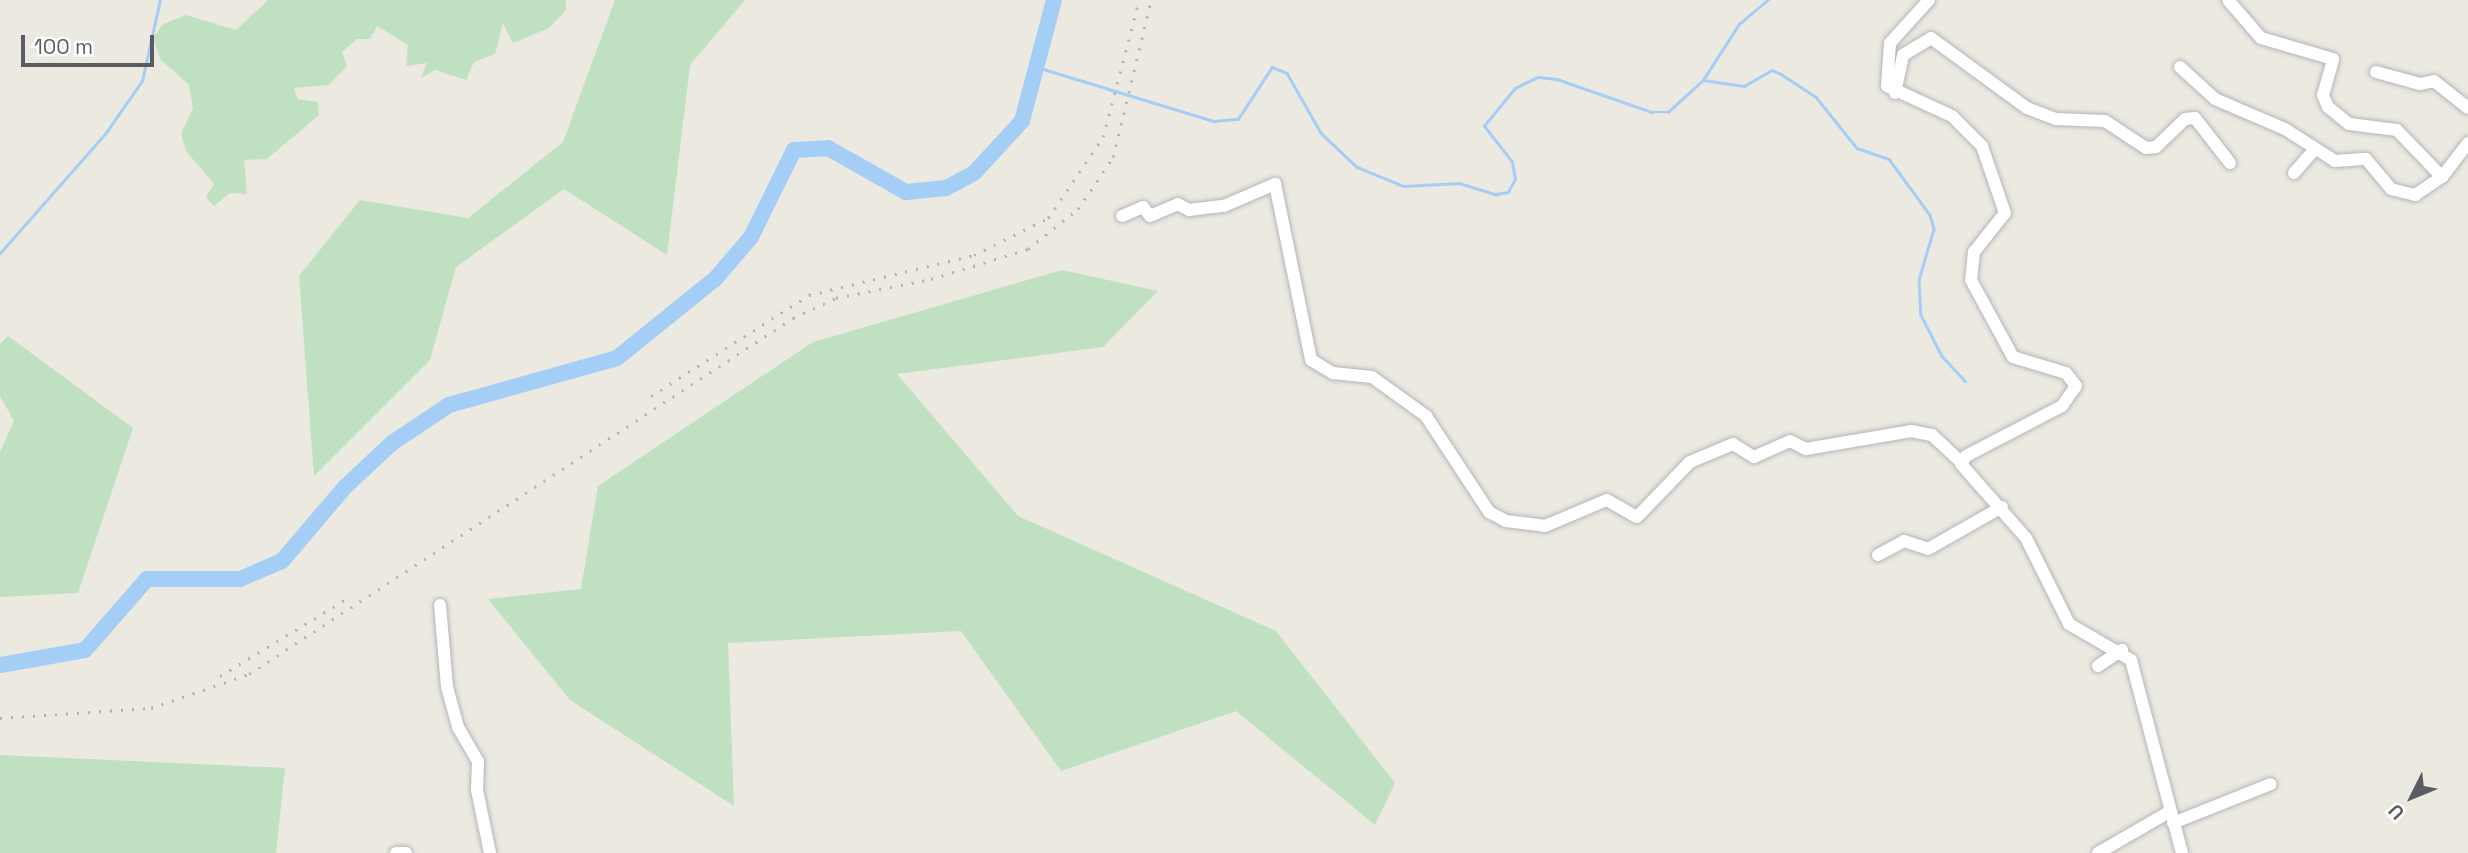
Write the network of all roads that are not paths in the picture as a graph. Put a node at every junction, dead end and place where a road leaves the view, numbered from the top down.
1 (1929, 0) edge
2 (2228, 0) edge
3 (2180, 67) dead end
4 (2376, 72) dead end
5 (1895, 93) junction
6 (2468, 108) edge
7 (2468, 143) edge
8 (2315, 149) junction
9 (2230, 163) dead end
10 (2294, 173) dead end
11 (2442, 177) junction
12 (1122, 216) dead end
13 (1961, 462) junction
14 (2002, 507) junction
15 (1878, 555) dead end
16 (440, 605) dead end
17 (2122, 650) junction
18 (2098, 666) dead end
19 (2271, 784) dead end
20 (2171, 818) junction
21 (396, 853) edge
22 (406, 853) edge
23 (490, 853) edge
24 (2098, 853) edge
25 (2182, 853) edge

1 - 5 street
2 - 11 street
3 - 8 street
4 - 6 street
5 - 9 street
5 - 13 street
7 - 11 street
8 - 10 street
8 - 11 street
12 - 13 street
13 - 14 street
14 - 15 street
14 - 17 street
16 - 23 street
17 - 18 street
17 - 20 street
19 - 20 street
20 - 24 street
20 - 25 street
21 - 22 street

